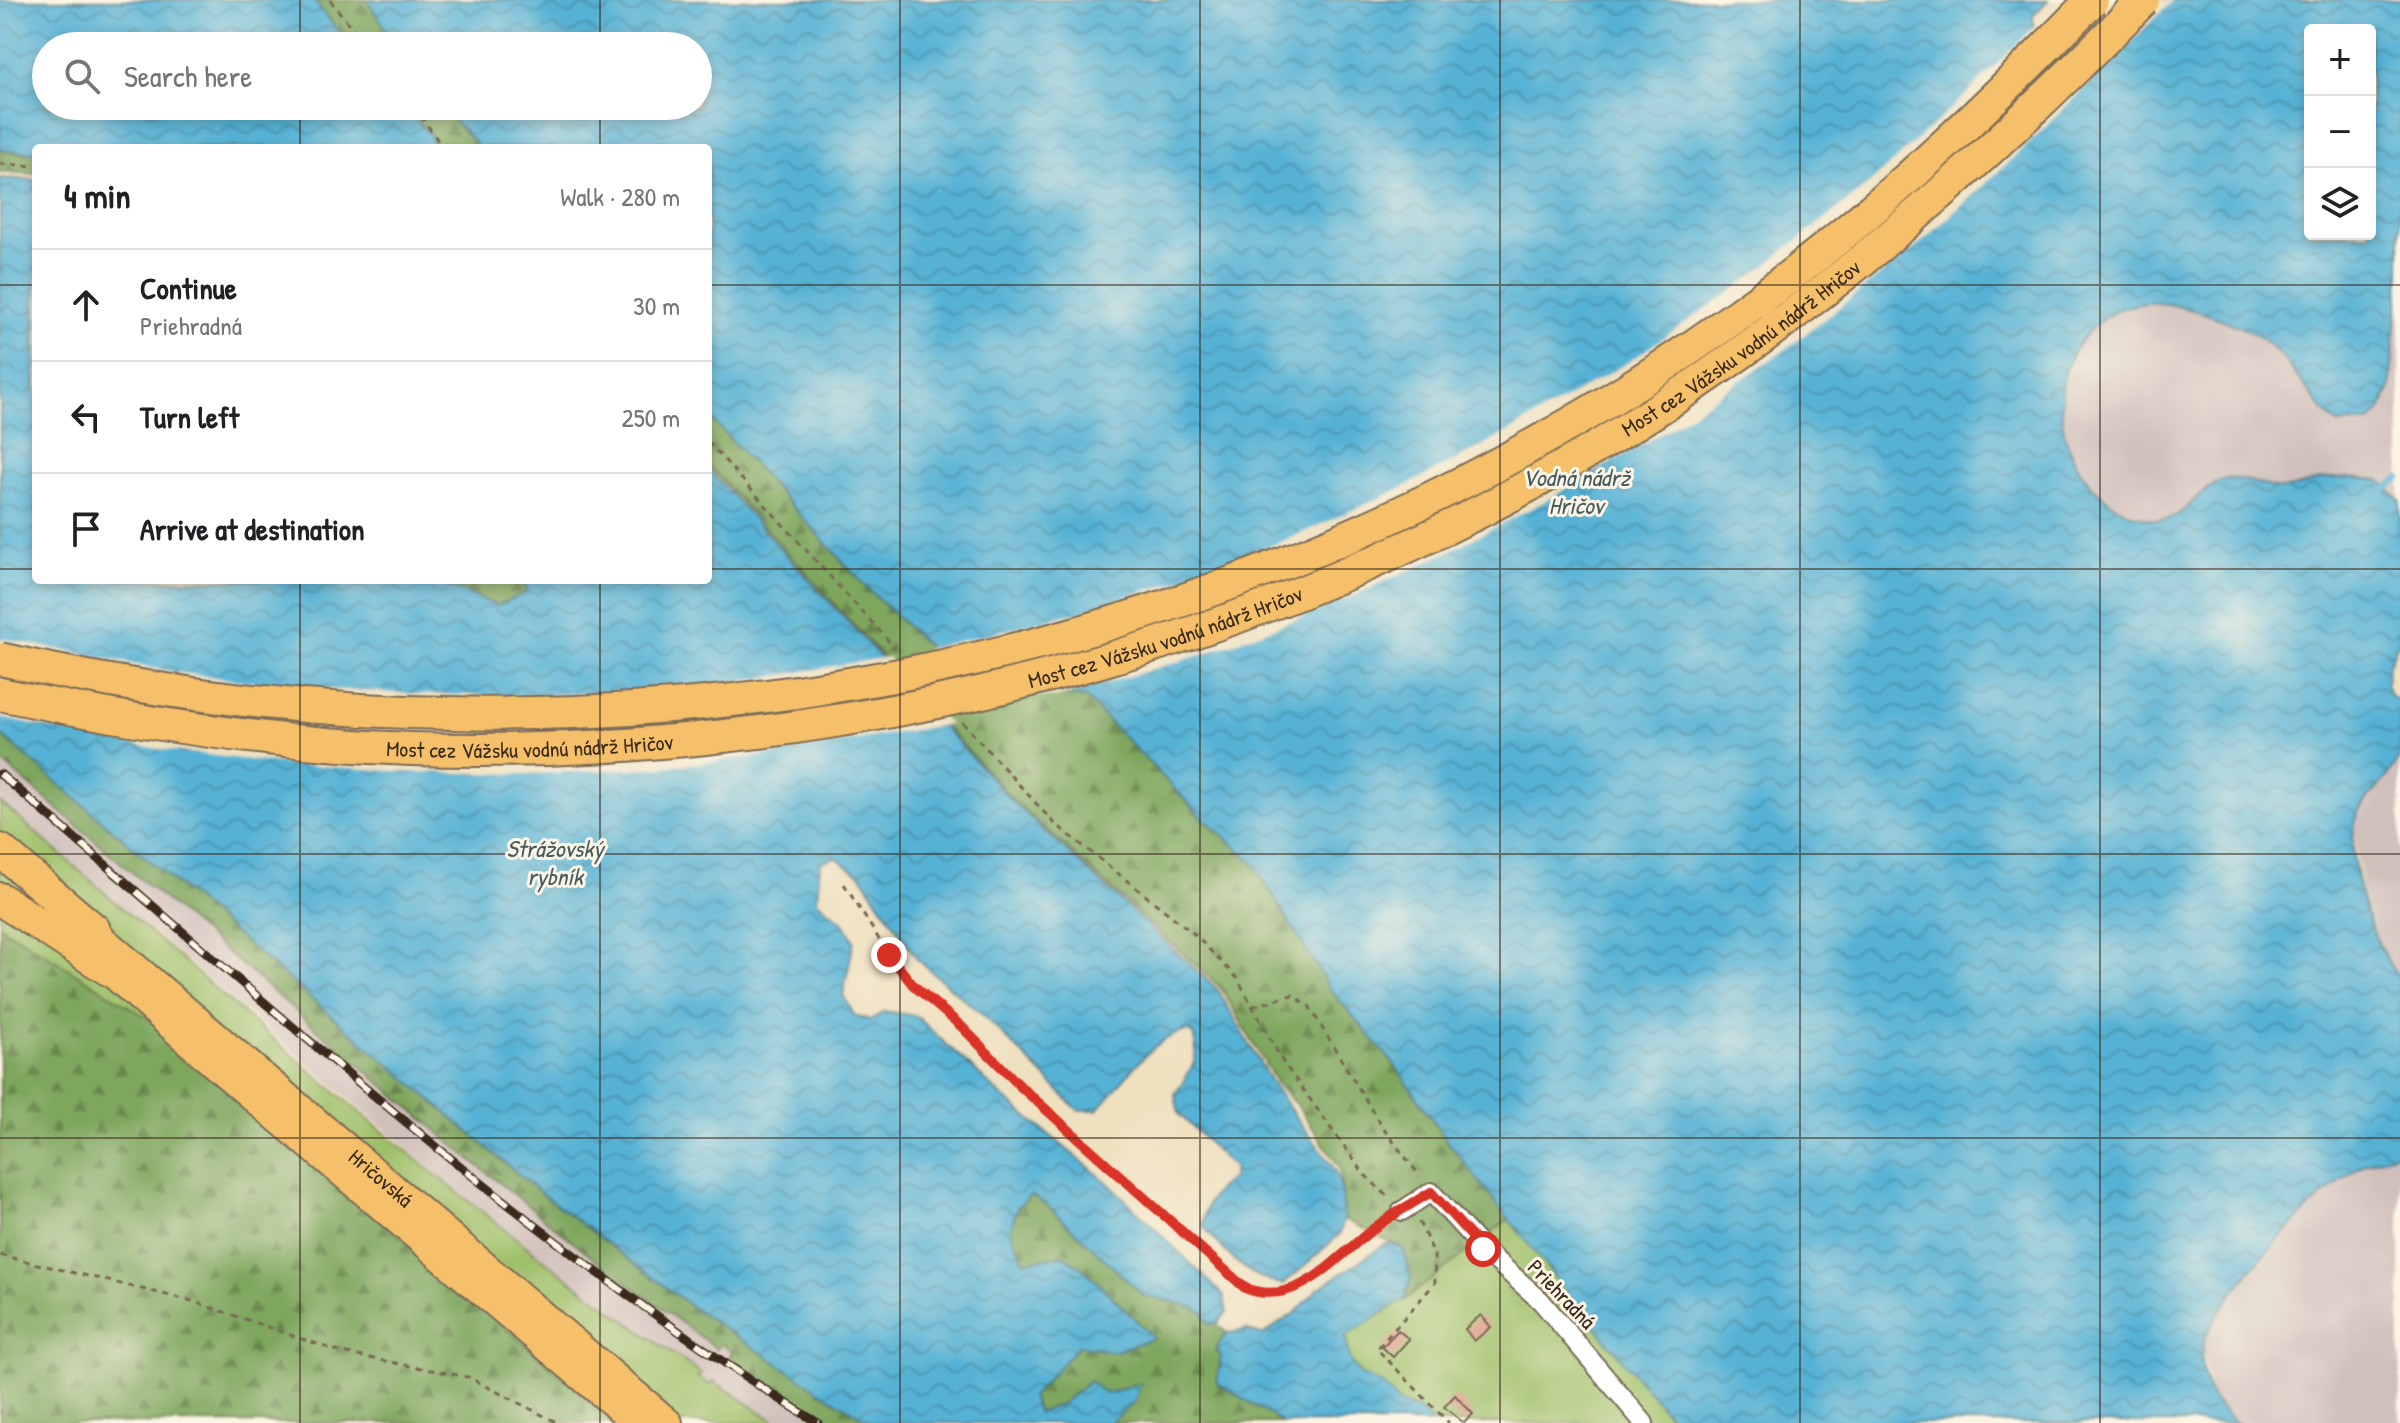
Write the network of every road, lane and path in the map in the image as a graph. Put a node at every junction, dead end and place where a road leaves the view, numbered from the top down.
1 (330, 0) edge
2 (2092, 0) edge
3 (2143, 0) edge
4 (355, 32) edge
5 (424, 120) edge
6 (440, 144) edge
7 (0, 164) edge
8 (32, 166) edge
9 (712, 446) edge
10 (895, 648) dead end
11 (0, 659) edge
12 (0, 694) edge
13 (958, 717) dead end
14 (0, 850) edge
15 (0, 867) edge
16 (0, 881) edge
17 (844, 884) dead end
18 (0, 899) edge
19 (94, 930) junction
20 (108, 969) junction
21 (1253, 1006) junction
22 (1431, 1192) junction
23 (1402, 1211) junction
24 (0, 1255) edge
25 (558, 1423) edge
26 (637, 1423) edge
27 (668, 1423) edge
28 (1449, 1423) edge
29 (1644, 1423) edge

1 - 4 path
2 - 11 highway, Most cez Vážsku vodnú nádrž Hričov, bridge
3 - 12 highway, Most cez Vážsku vodnú nádrž Hričov, bridge
5 - 6 path
7 - 8 path
9 - 10 path
13 - 21 path
14 - 19 highway
15 - 19 main road, Hričovská
16 - 20 main road, Hričovská
17 - 23 path
18 - 20 highway
19 - 27 main road, Hričovská
20 - 26 main road, Hričovská
21 - 22 path
21 - 23 path
22 - 23 street
22 - 29 street, Priehradná
23 - 28 path
24 - 25 path

